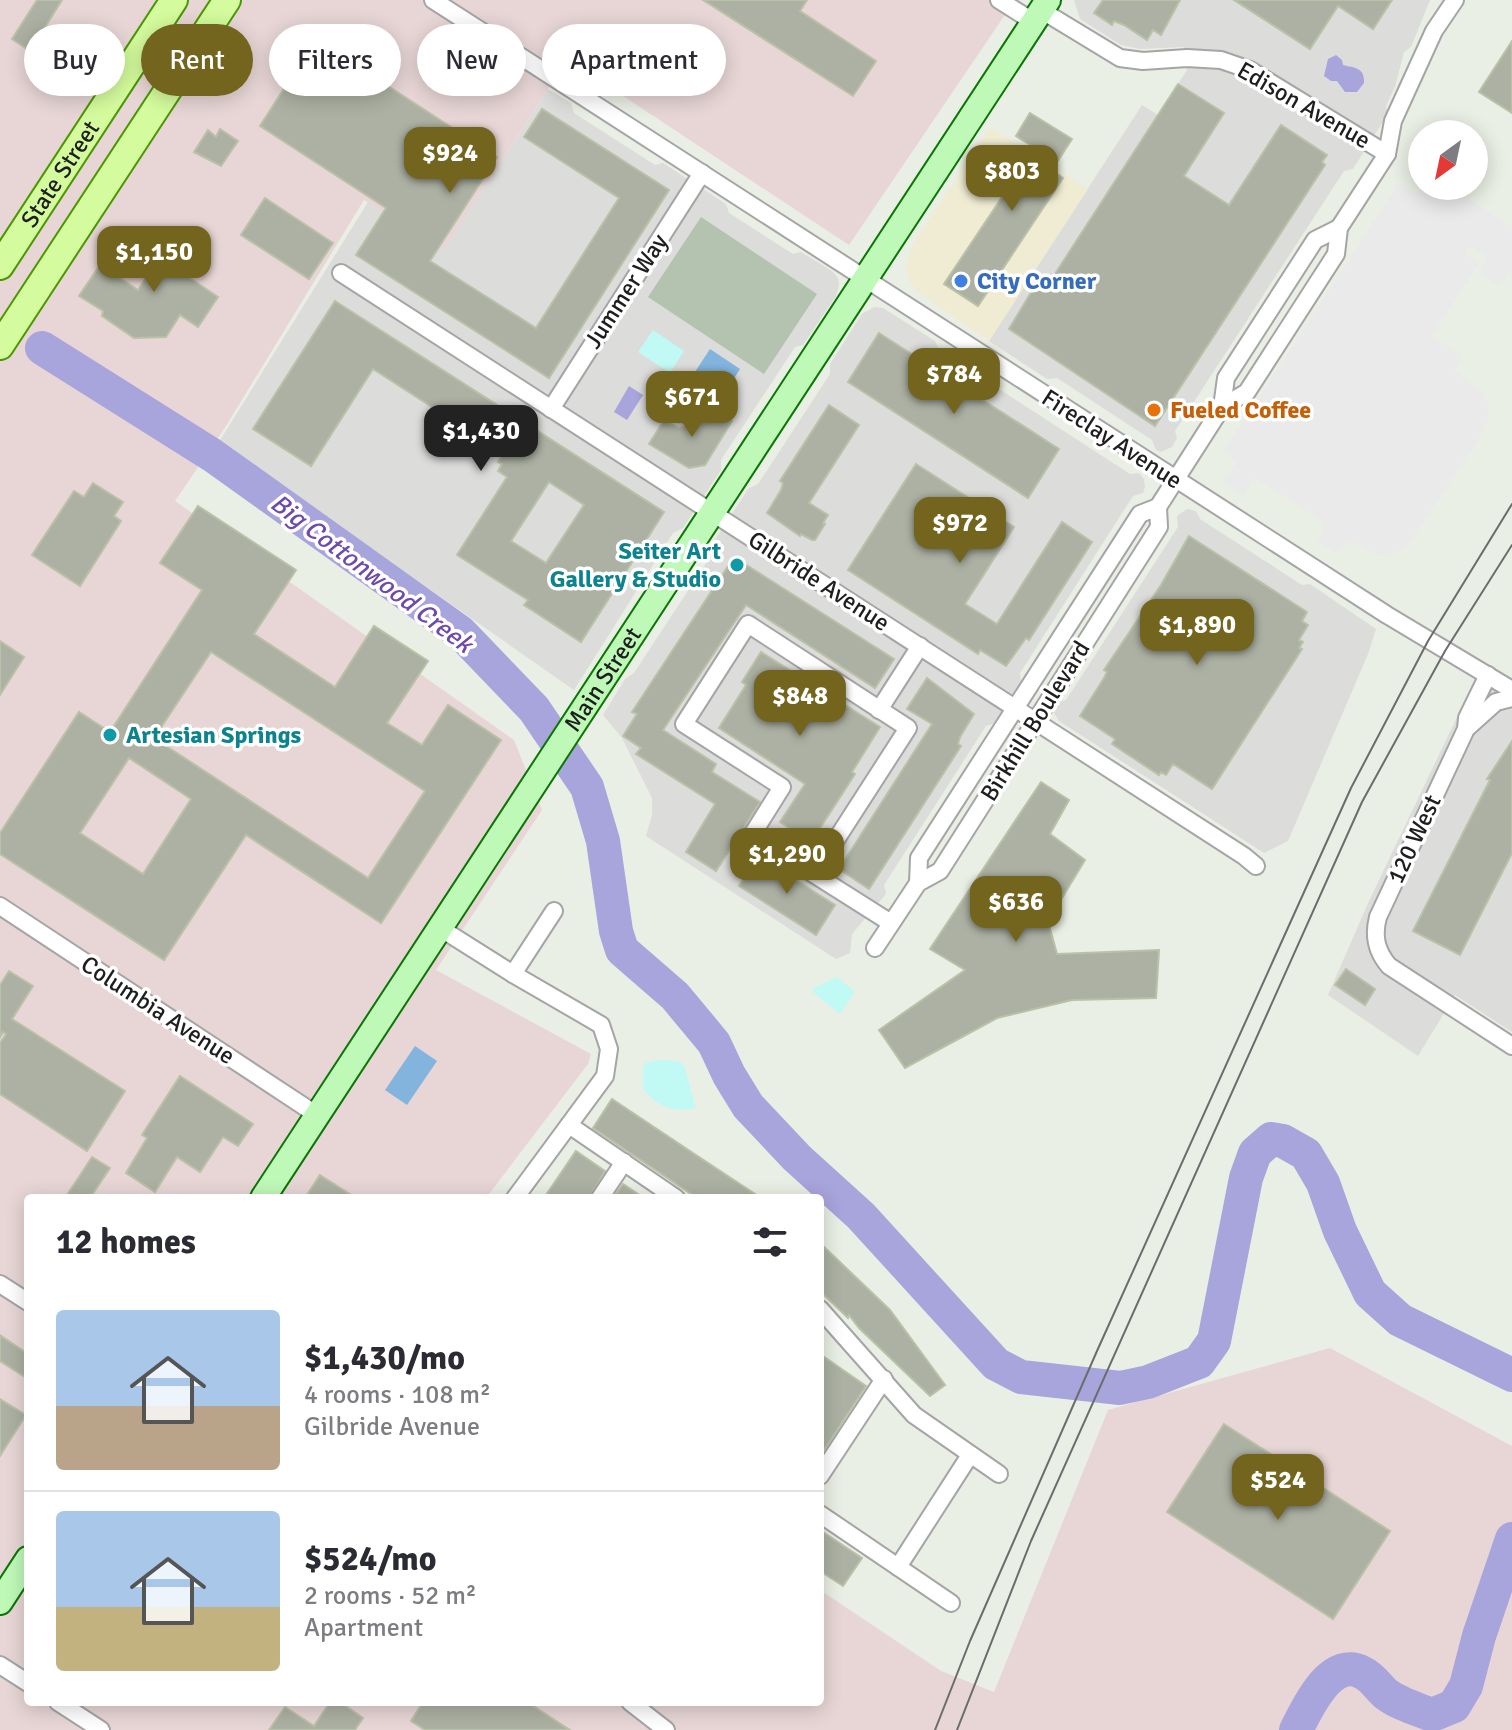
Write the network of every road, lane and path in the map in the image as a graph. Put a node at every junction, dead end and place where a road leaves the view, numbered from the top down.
1 (174, 0) edge
2 (227, 0) edge
3 (433, 0) edge
4 (999, 0) edge
5 (1455, 0) edge
6 (1041, 11) edge
7 (1387, 154) junction
8 (702, 173) junction
9 (1339, 228) junction
10 (0, 266) edge
11 (341, 273) dead end
12 (866, 279) junction
13 (0, 346) edge
14 (1222, 407) junction
15 (551, 409) junction
16 (1176, 479) junction
17 (1158, 507) junction
18 (713, 513) junction
19 (920, 646) junction
20 (1488, 675) junction
21 (1512, 690) edge
22 (1512, 698) edge
23 (1015, 708) junction
24 (879, 710) junction
25 (1035, 720) junction
26 (1466, 729) junction
27 (1256, 866) dead end
28 (814, 874) junction
29 (918, 883) junction
30 (0, 906) edge
31 (554, 911) dead end
32 (891, 923) junction
33 (440, 928) junction
34 (875, 948) dead end
35 (513, 974) junction
36 (1512, 1046) edge
37 (317, 1115) junction
38 (569, 1125) junction
39 (624, 1162) junction
40 (266, 1194) edge
41 (518, 1194) edge
42 (603, 1194) edge
43 (670, 1194) edge
44 (0, 1284) edge
45 (24, 1299) edge
46 (824, 1313) edge
47 (884, 1379) junction
48 (970, 1455) junction
49 (824, 1470) edge
50 (999, 1474) dead end
51 (824, 1517) edge
52 (24, 1565) edge
53 (898, 1567) junction
54 (0, 1602) edge
55 (951, 1603) dead end
56 (0, 1665) edge
57 (24, 1680) edge
58 (64, 1706) edge
59 (635, 1706) edge
60 (101, 1730) edge
61 (666, 1730) edge

1 - 10 main road, State Street
2 - 13 main road, State Street
3 - 8 street, Fireclay Avenue
4 - 6 street, Edison Avenue
5 - 7 street, Birkhill Boulevard
6 - 7 street, Edison Avenue
6 - 12 street, Main Street
7 - 9 street, Birkhill Boulevard
8 - 12 street, Fireclay Avenue
8 - 15 street, Jummer Way
9 - 14 street, Birkhill Boulevard
9 - 14 street, Birkhill Boulevard
11 - 15 street, Gilbride Avenue
12 - 16 street, Fireclay Avenue
12 - 18 street, Main Street
14 - 16 street, Birkhill Boulevard
15 - 18 street, Gilbride Avenue
16 - 17 street, Birkhill Boulevard
16 - 20 street, Fireclay Avenue
17 - 23 street, Birkhill Boulevard
17 - 25 street, Birkhill Boulevard
18 - 19 street, Gilbride Avenue
18 - 33 street, Main Street
19 - 23 street, Gilbride Avenue
19 - 24 street
20 - 21 street, Fireclay Avenue
20 - 26 street, 120 West
22 - 26 street, 120 West
23 - 25 street, Gilbride Avenue
23 - 29 street, Birkhill Boulevard
24 - 28 street
24 - 28 street
25 - 27 street, Gilbride Avenue
25 - 29 street, Birkhill Boulevard
26 - 36 street, 120 West
28 - 32 street
29 - 32 street, Birkhill Boulevard
30 - 37 street, Columbia Avenue
31 - 35 street
32 - 34 street, Birkhill Boulevard
33 - 35 street
33 - 37 street, Main Street
35 - 38 street
37 - 40 street, Main Street
38 - 39 street
38 - 41 street
39 - 42 street
39 - 43 street
44 - 45 street
46 - 47 street
47 - 48 street
47 - 49 street
48 - 50 street
48 - 53 street
51 - 53 street
52 - 54 street
53 - 55 street
56 - 57 street
58 - 60 street
59 - 61 street

